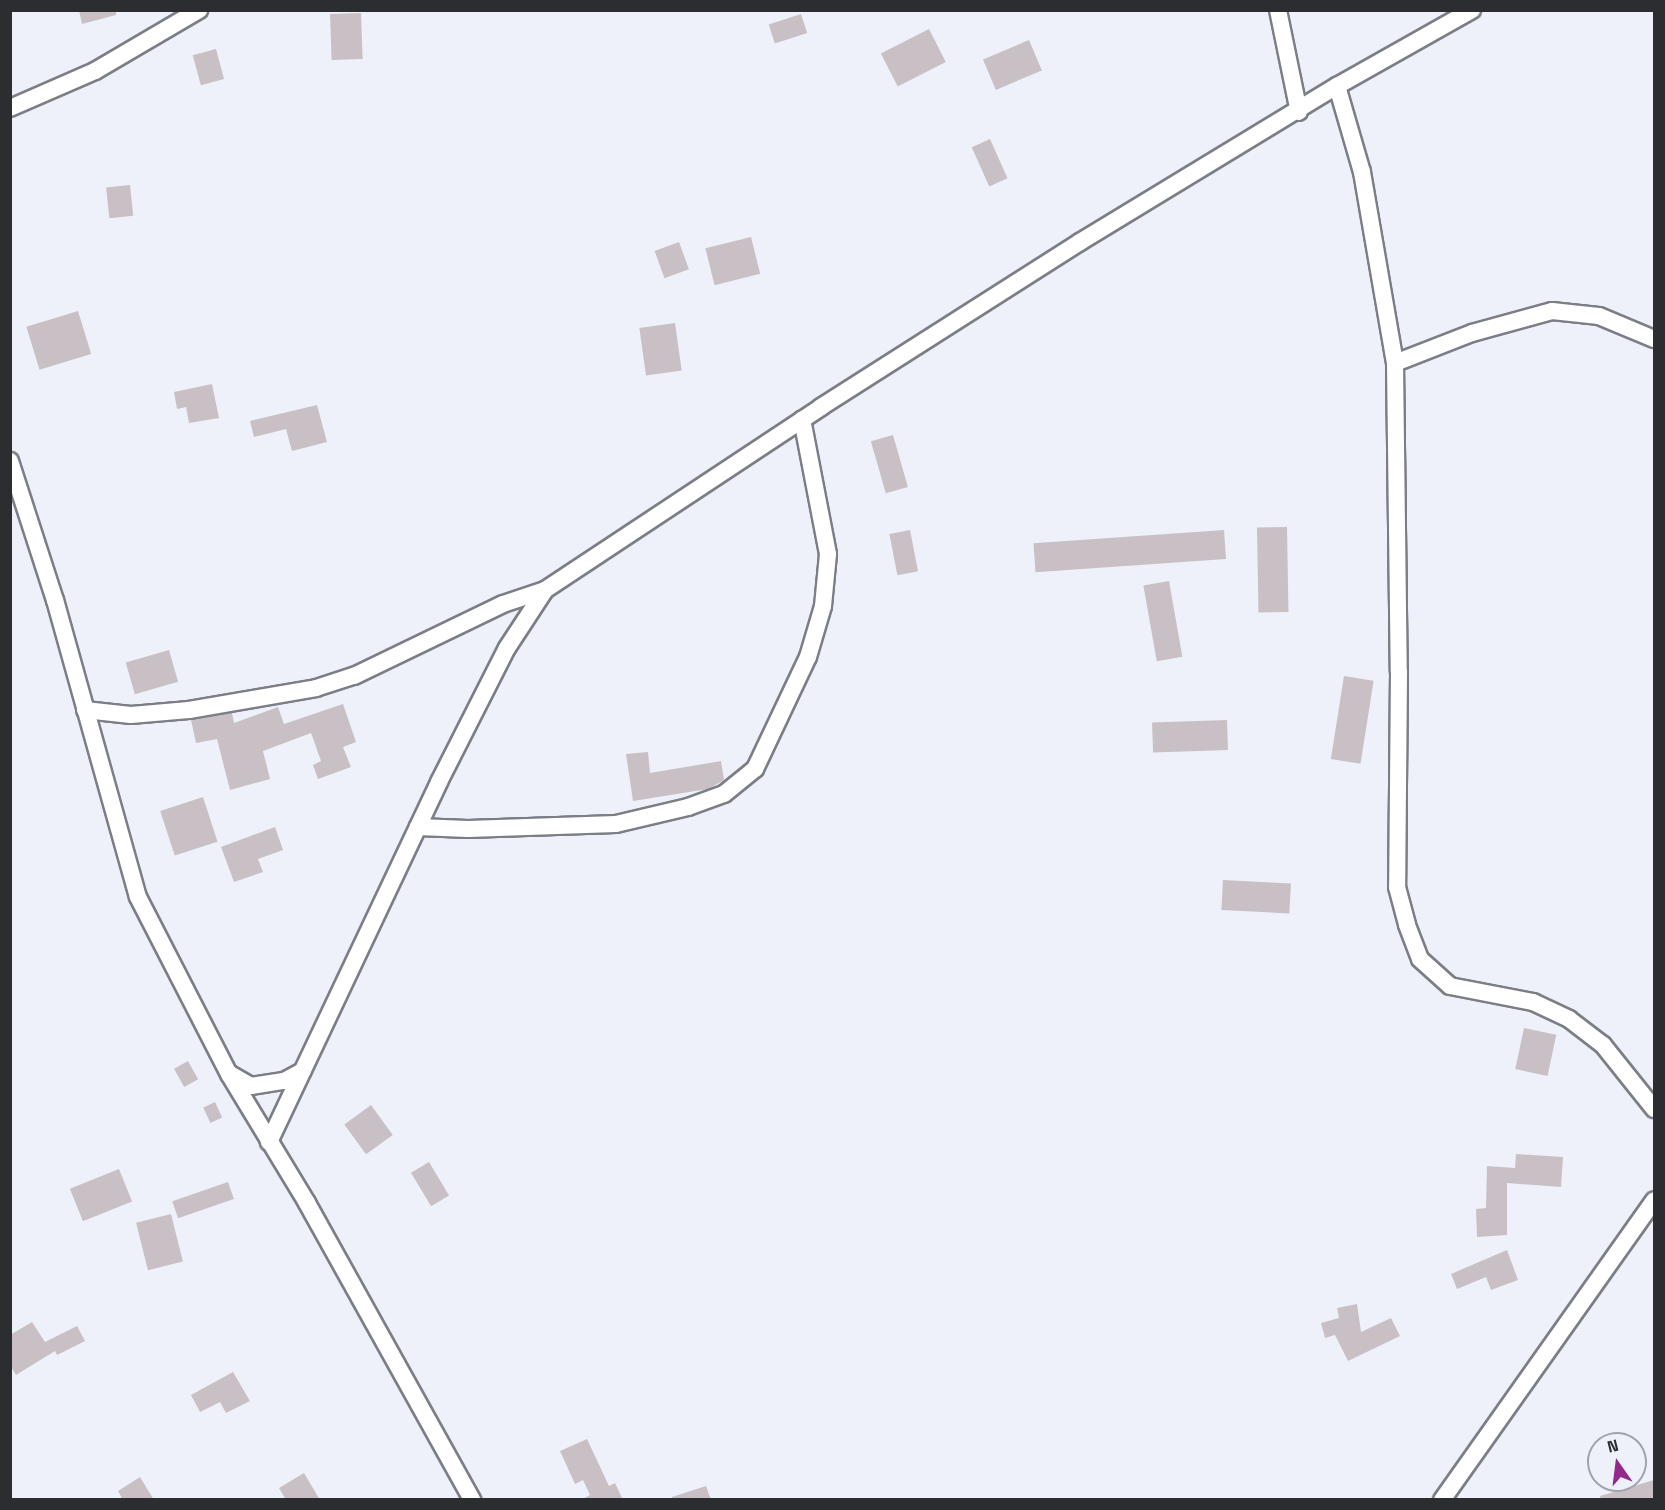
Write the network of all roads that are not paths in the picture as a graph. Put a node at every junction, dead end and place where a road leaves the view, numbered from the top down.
1 (199, 10) edge
2 (1278, 10) edge
3 (1472, 10) edge
4 (1337, 86) junction
5 (10, 108) edge
6 (1299, 112) junction
7 (1654, 339) edge
8 (1395, 363) junction
9 (802, 419) junction
10 (10, 461) edge
11 (545, 590) junction
12 (85, 710) junction
13 (418, 827) junction
14 (303, 1071) junction
15 (229, 1074) junction
16 (1654, 1109) edge
17 (269, 1142) junction
18 (1654, 1201) edge
19 (472, 1500) edge
20 (1442, 1500) edge

1 - 5 street
2 - 6 street
3 - 4 street
4 - 6 street
4 - 8 street
6 - 9 street
7 - 8 street
8 - 16 street
9 - 11 street
9 - 13 street
10 - 12 street
11 - 12 street
11 - 13 street
12 - 15 street
13 - 14 street
14 - 15 street
14 - 17 street
15 - 17 street
17 - 19 street
18 - 20 street

